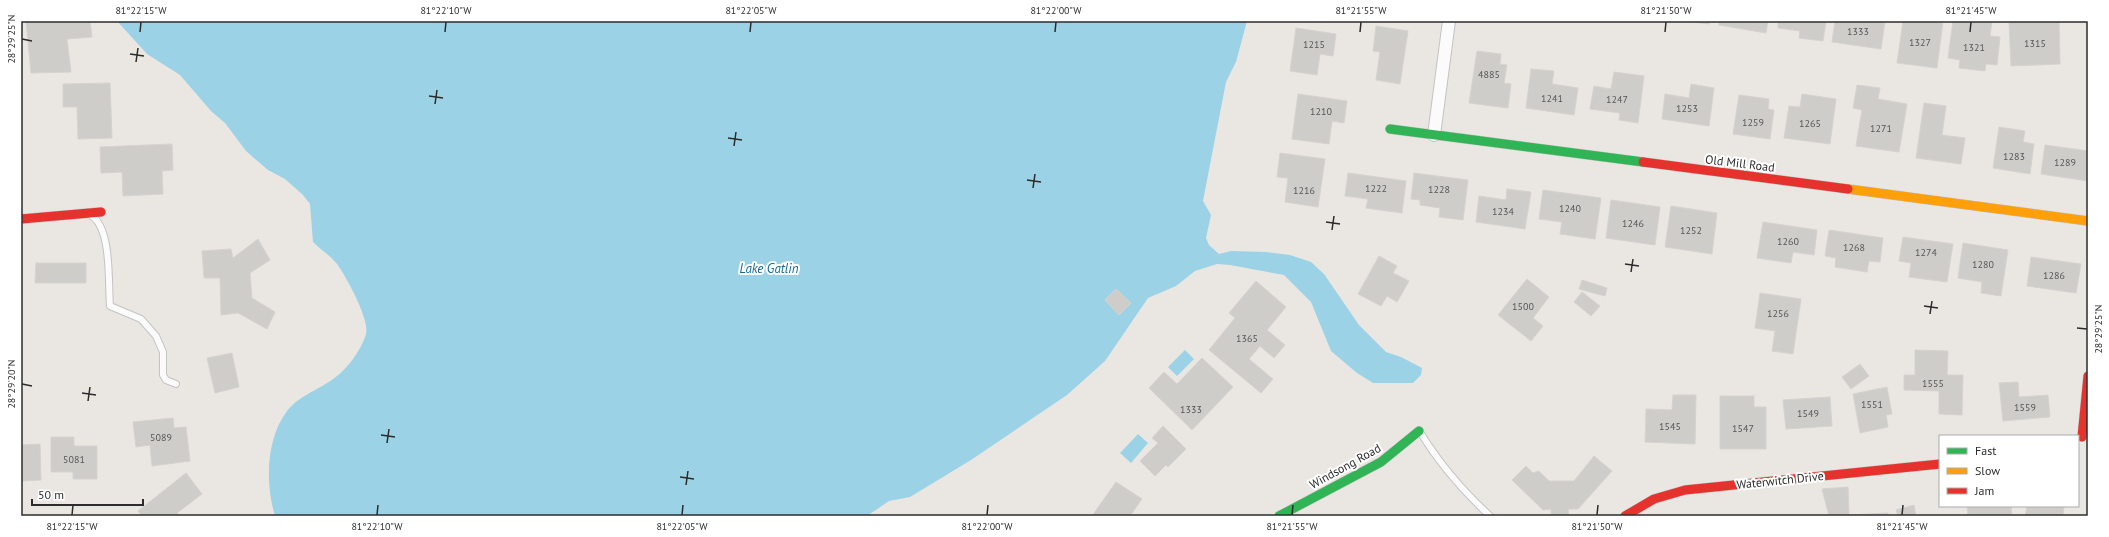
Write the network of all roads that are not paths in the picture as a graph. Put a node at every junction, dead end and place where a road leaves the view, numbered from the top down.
1 (1449, 21) edge
2 (1390, 129) dead end
3 (1434, 135) junction
4 (101, 212) dead end
5 (87, 213) junction
6 (21, 218) edge
7 (2088, 220) edge
8 (2088, 376) edge
9 (176, 384) dead end
10 (1419, 431) joint
11 (2083, 437) edge
12 (1939, 464) edge
13 (1279, 516) edge
14 (1490, 516) edge
15 (1625, 516) edge

1 - 3 street
2 - 3 street, Old Mill Road
3 - 7 street, Old Mill Road
4 - 5 street
5 - 6 street
5 - 9 lane
8 - 11 street
10 - 13 street, Windsong Road
10 - 14 lane
12 - 15 street, Waterwitch Drive

